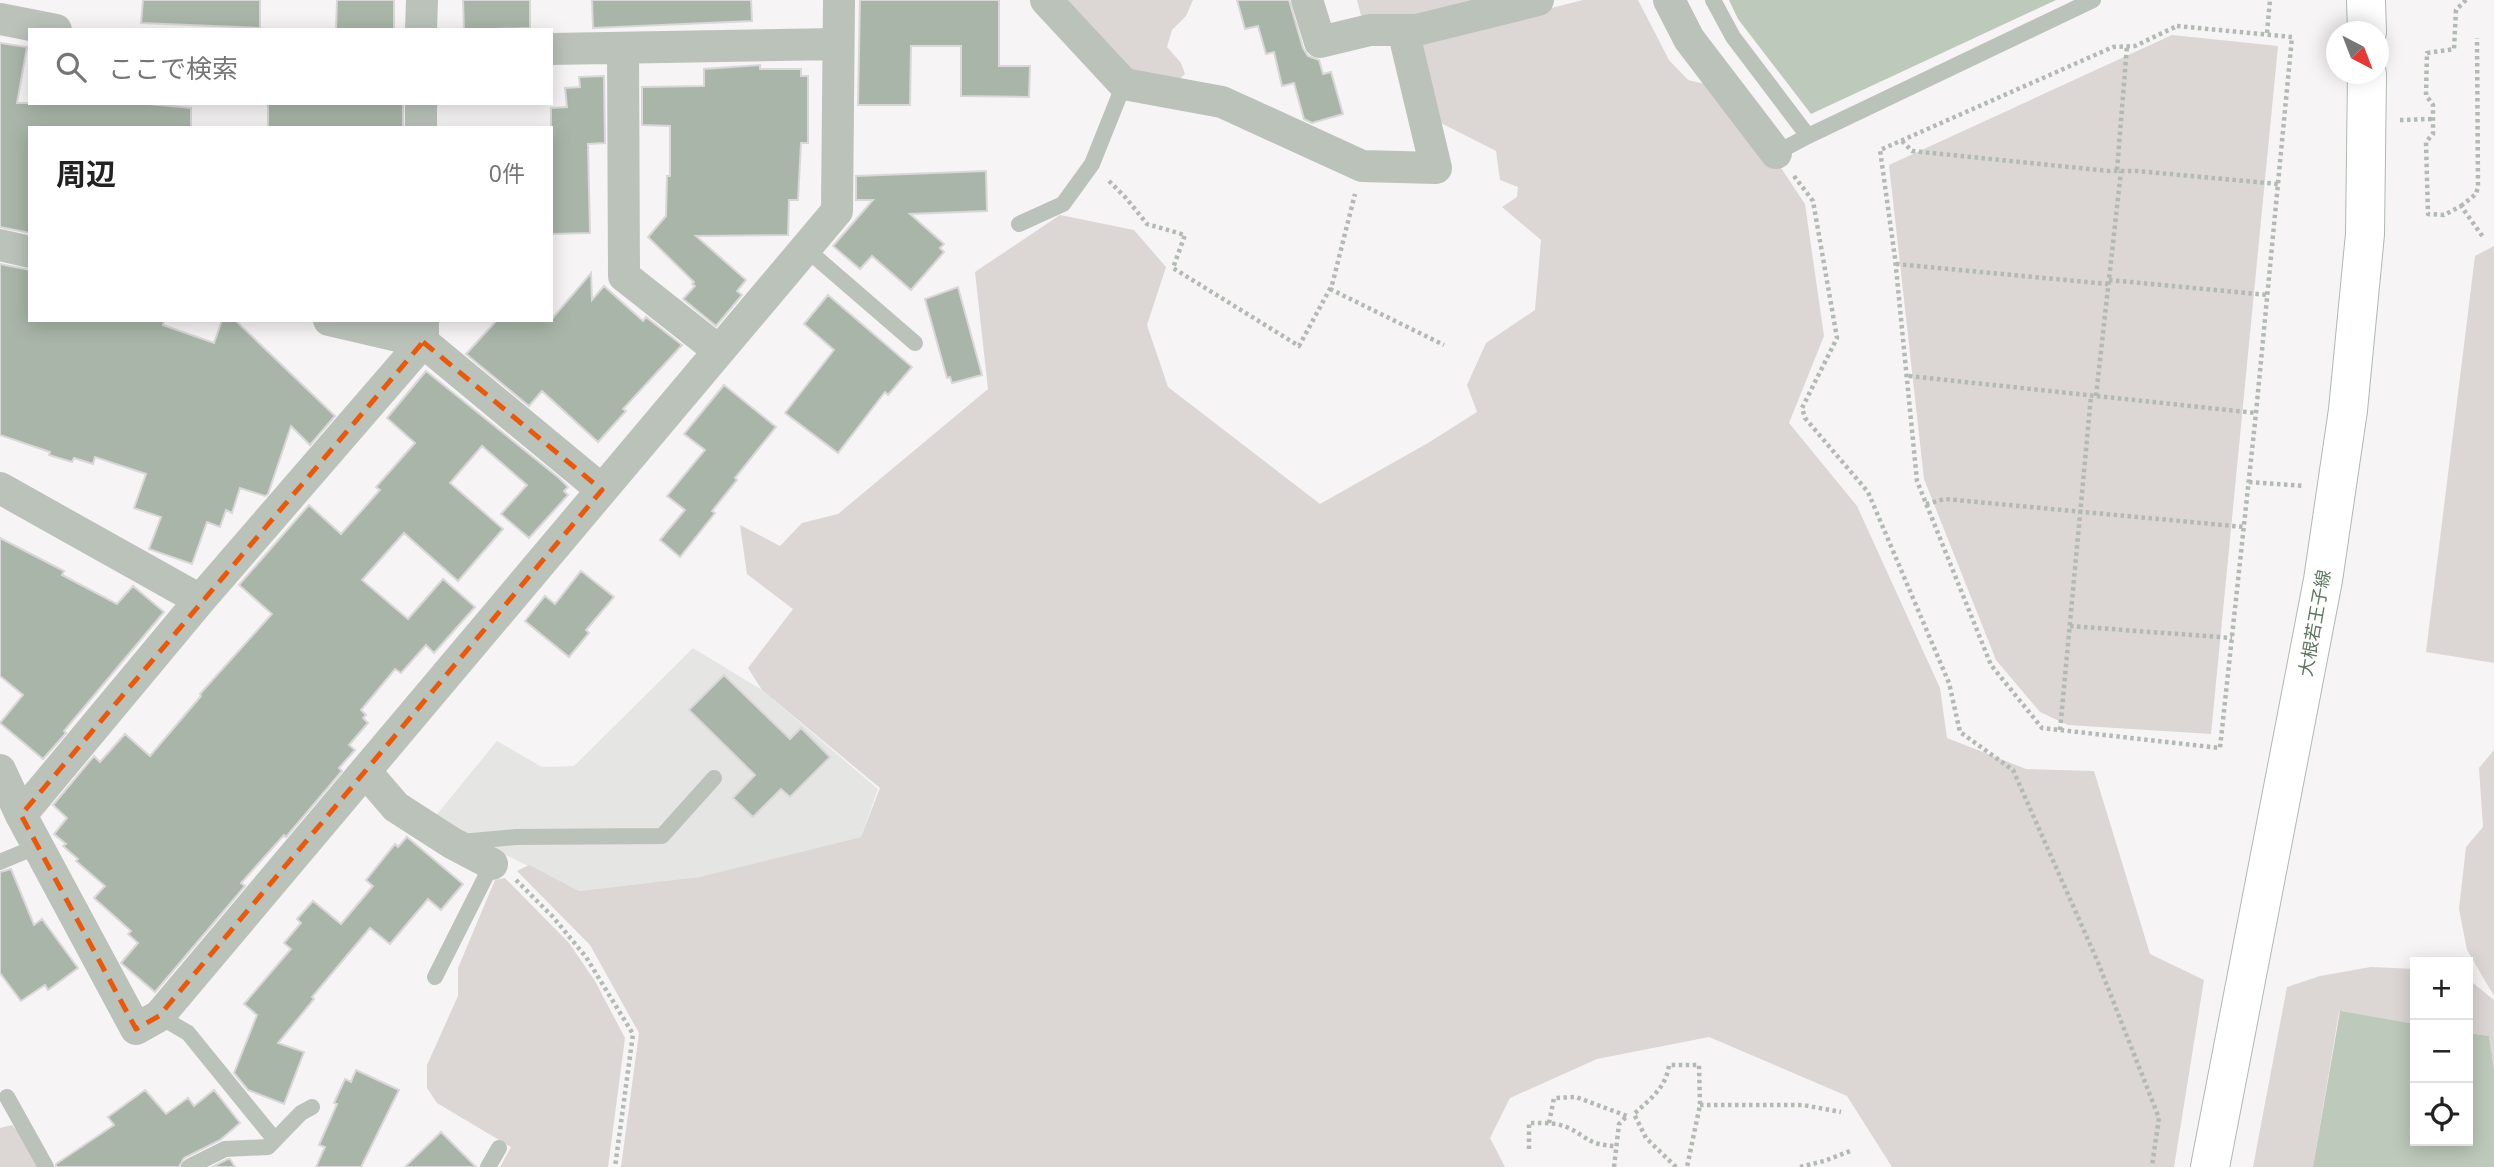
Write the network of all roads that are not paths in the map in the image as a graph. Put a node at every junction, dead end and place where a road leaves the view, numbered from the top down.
1 (422, 0) edge
2 (839, 0) edge
3 (1046, 0) edge
4 (1307, 0) edge
5 (1538, 0) edge
6 (1668, 0) edge
7 (1713, 0) edge
8 (2094, 0) edge
9 (2366, 0) edge
10 (0, 19) edge
11 (2367, 21) edge
12 (46, 28) edge
13 (421, 28) edge
14 (1403, 30) junction
15 (838, 44) junction
16 (622, 48) junction
17 (553, 49) edge
18 (1124, 84) junction
19 (2367, 84) edge
20 (421, 105) edge
21 (421, 126) edge
22 (1808, 136) junction
23 (1776, 153) joint
24 (1019, 224) dead end
25 (0, 245) edge
26 (806, 248) junction
27 (28, 252) edge
28 (346, 322) edge
29 (423, 331) edge
30 (915, 343) dead end
31 (719, 351) junction
32 (0, 488) edge
33 (602, 490) junction
34 (200, 600) junction
35 (0, 771) edge
36 (365, 771) junction
37 (714, 778) dead end
38 (21, 815) junction
39 (452, 843) junction
40 (38, 846) junction
41 (0, 862) edge
42 (492, 864) joint
43 (435, 977) dead end
44 (159, 1016) junction
45 (7, 1097) dead end
46 (312, 1107) dead end
47 (275, 1140) junction
48 (499, 1148) dead end
49 (46, 1167) edge
50 (189, 1167) edge
51 (488, 1167) edge
52 (2210, 1167) edge

1 - 13 street
2 - 15 street
3 - 18 street
4 - 14 street
5 - 14 street
6 - 23 street
7 - 22 lane
8 - 22 lane
9 - 11 street
10 - 12 street
14 - 18 street
15 - 16 street
15 - 26 street
16 - 17 street
16 - 31 street
18 - 24 lane
19 - 52 street, 大根若王子線
20 - 21 street
22 - 23 lane
25 - 27 street
26 - 30 lane
26 - 31 street
28 - 29 street
29 - 33 street
29 - 34 street
31 - 33 street
32 - 34 street
33 - 36 street
34 - 38 street
35 - 38 street
36 - 39 street
36 - 44 street
37 - 39 lane
38 - 40 street
39 - 42 street
40 - 41 lane
40 - 44 street
42 - 43 lane
44 - 47 lane
45 - 49 lane
46 - 47 lane
47 - 50 lane
48 - 51 lane

